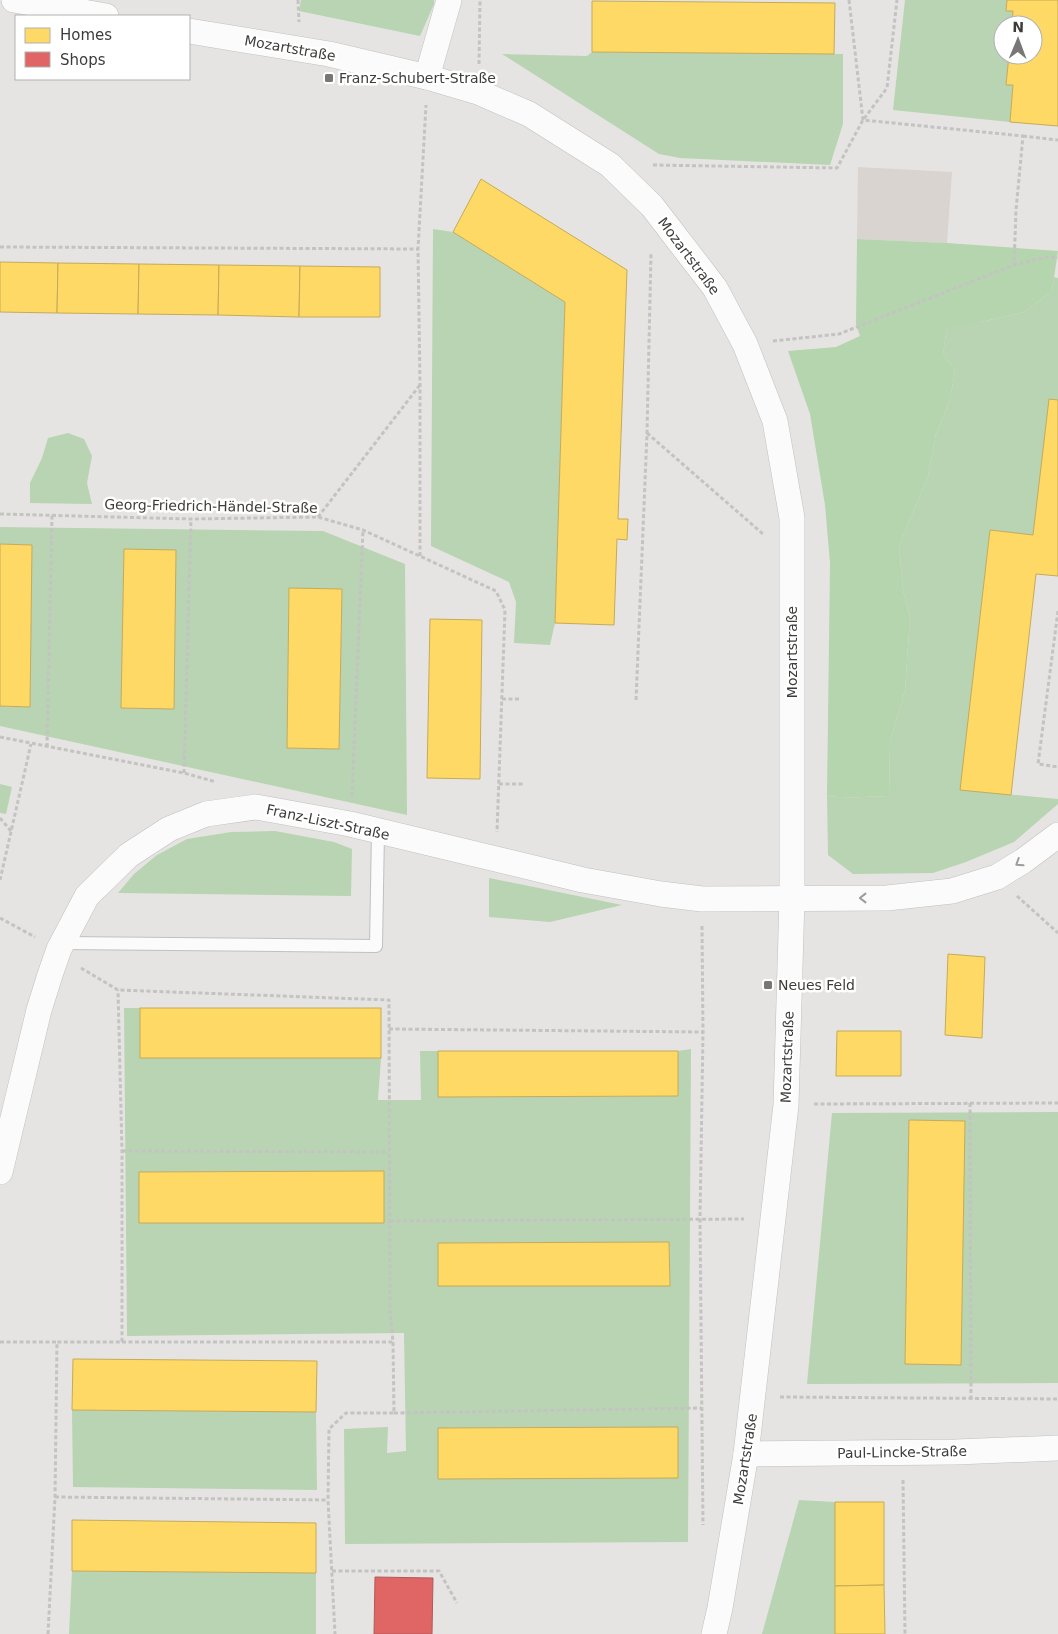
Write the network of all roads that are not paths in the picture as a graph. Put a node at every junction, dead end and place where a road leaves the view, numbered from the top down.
1 (14, 0) edge
2 (449, 0) edge
3 (100, 15) edge
4 (190, 31) edge
5 (427, 77) junction
6 (378, 831) junction
7 (1058, 834) edge
8 (792, 898) junction
9 (60, 946) junction
10 (0, 1172) edge
11 (1058, 1448) edge
12 (746, 1454) junction
13 (714, 1634) edge

1 - 3 street
2 - 5 street
4 - 5 street, Mozartstraße
5 - 8 street, Mozartstraße
6 - 8 street, Franz-Liszt-Straße
6 - 9 street, Franz-Liszt-Straße
6 - 9 lane
7 -> 8 street
8 - 12 street, Mozartstraße
9 - 10 street, Franz-Liszt-Straße
11 - 12 street, Paul-Lincke-Straße
12 - 13 street, Mozartstraße

